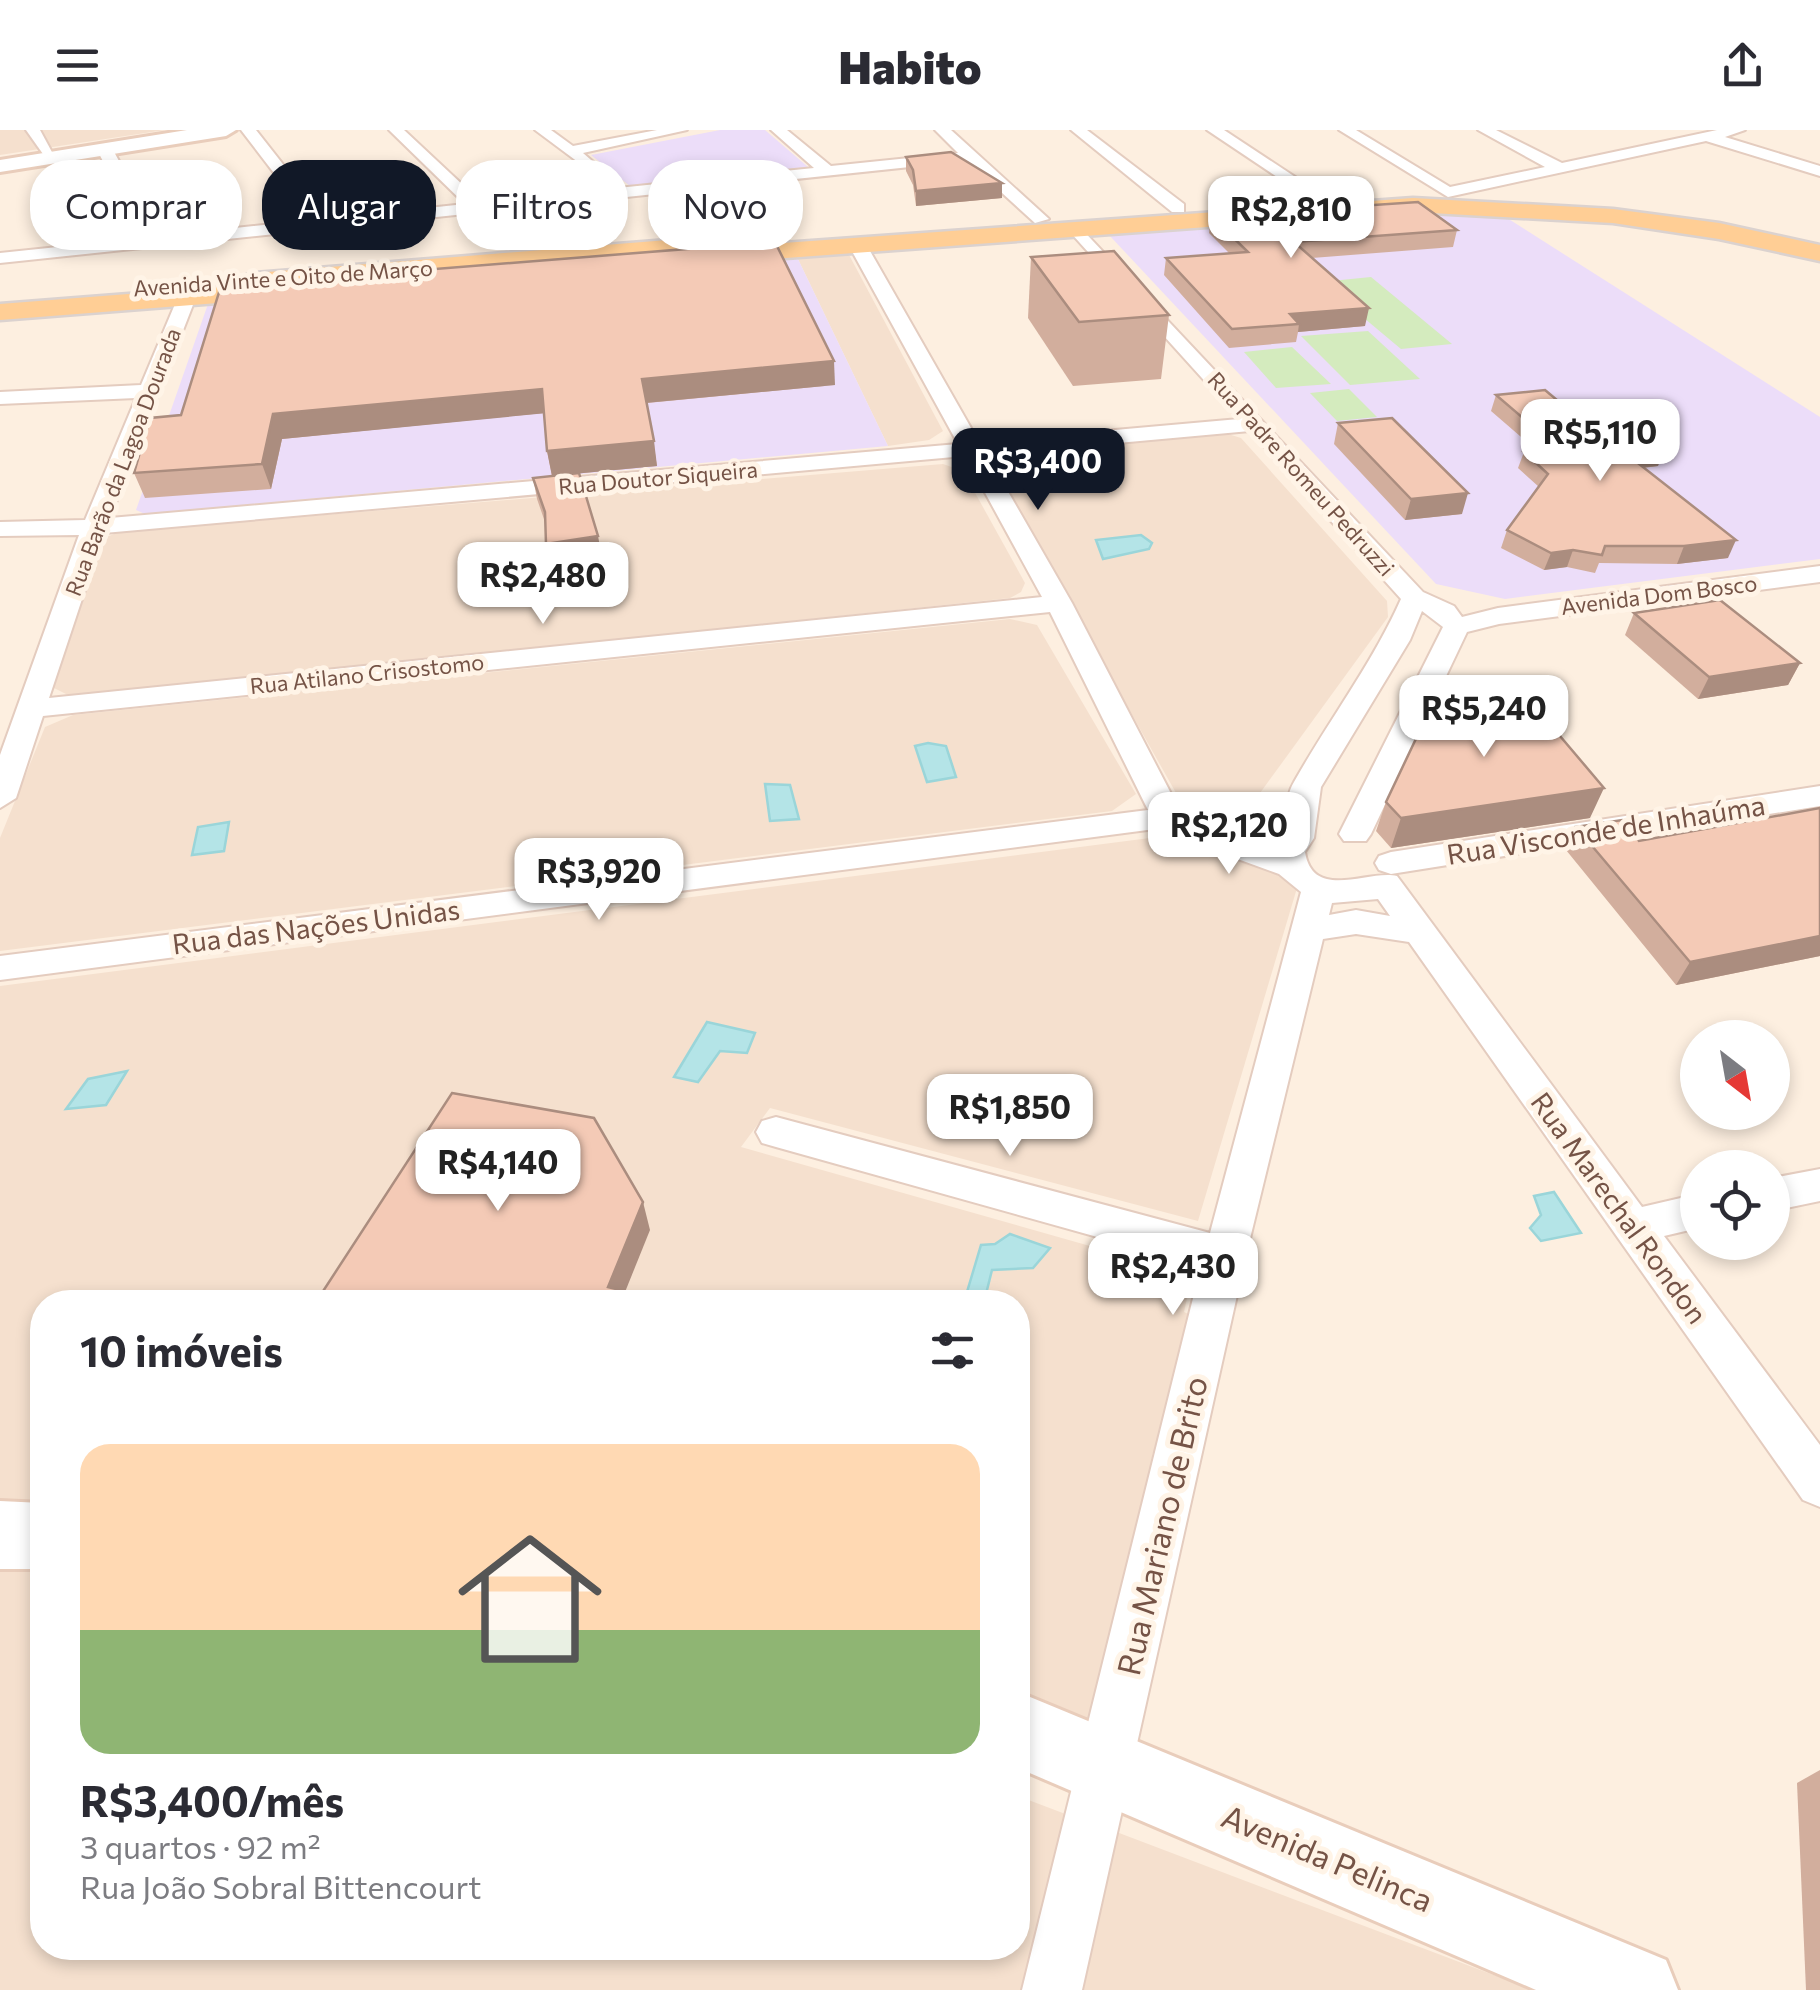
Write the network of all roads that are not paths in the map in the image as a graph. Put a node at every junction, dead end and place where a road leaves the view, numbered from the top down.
1 (33, 130) edge
2 (181, 130) edge
3 (226, 130) edge
4 (248, 130) edge
5 (396, 130) edge
6 (542, 130) edge
7 (680, 130) edge
8 (778, 130) edge
9 (942, 130) edge
10 (1078, 130) edge
11 (1214, 130) edge
12 (1346, 130) edge
13 (1484, 130) edge
14 (1738, 130) edge
15 (1640, 135) dead end
16 (1708, 137) junction
17 (1665, 146) junction
18 (105, 150) junction
19 (48, 151) junction
20 (571, 152) junction
21 (970, 156) junction
22 (110, 160) edge
23 (271, 160) edge
24 (581, 160) edge
25 (0, 161) edge
26 (1560, 168) junction
27 (826, 170) junction
28 (1820, 170) edge
29 (456, 188) edge
30 (628, 189) edge
31 (1448, 192) junction
32 (1319, 198) junction
33 (1212, 205) junction
34 (1178, 208) junction
35 (1041, 219) junction
36 (1076, 228) junction
37 (1820, 241) edge
38 (887, 242) junction
39 (857, 244) junction
40 (68, 250) edge
41 (1820, 252) edge
42 (0, 258) edge
43 (176, 292) junction
44 (0, 301) edge
45 (0, 312) edge
46 (151, 390) junction
47 (0, 398) edge
48 (1255, 424) junction
49 (970, 451) junction
50 (94, 527) junction
51 (0, 529) edge
52 (1820, 574) edge
53 (1414, 598) junction
54 (1059, 603) junction
55 (1451, 619) junction
56 (34, 708) junction
57 (1820, 796) edge
58 (0, 798) edge
59 (1160, 815) junction
60 (1355, 834) junction
61 (1300, 869) junction
62 (1388, 874) junction
63 (1419, 932) junction
64 (0, 968) edge
65 (776, 1132) dead end
66 (1820, 1185) edge
67 (1790, 1191) edge
68 (1680, 1215) edge
69 (1632, 1226) junction
70 (1225, 1255) junction
71 (1820, 1484) edge
72 (0, 1535) edge
73 (30, 1536) edge
74 (1030, 1735) edge
75 (1107, 1766) junction
76 (1052, 1990) edge
77 (1636, 1990) edge

1 - 19 street
2 - 19 main road
3 - 18 main road
4 - 23 street
5 - 29 street
6 - 20 street
7 - 20 street
8 - 27 street
9 - 21 street
10 - 34 street
11 - 32 street
12 - 31 street
13 - 26 street
14 - 16 street
15 - 17 street
16 - 17 street
16 - 28 street
17 - 26 street
18 - 22 street
18 - 25 main road
19 - 25 main road
20 - 24 street
21 - 27 street
21 - 35 street
26 - 31 street
27 - 30 street
31 - 32 main road, Avenida Vinte e Oito de Março
31 - 37 main road, Avenida Vinte e Oito de Março
32 - 33 main road, Avenida Vinte e Oito de Março
33 - 34 main road, Avenida Vinte e Oito de Março
33 - 36 main road
34 - 35 main road, Avenida Vinte e Oito de Março
35 - 38 main road
35 - 43 main road, Avenida Vinte e Oito de Março
36 - 38 main road, Avenida Vinte e Oito de Março
36 - 41 main road, Avenida Vinte e Oito de Março
36 - 48 street, Rua Padre Romeu Pedruzzi
38 - 39 main road, Avenida Vinte e Oito de Março
39 - 43 main road, Avenida Vinte e Oito de Março
39 - 49 street
40 - 42 street
43 - 44 main road, Avenida Vinte e Oito de Março
43 - 45 main road, Avenida Vinte e Oito de Março
43 - 46 street, Rua Barão da Lagoa Dourada
46 - 47 street
46 - 50 street, Rua Barão da Lagoa Dourada
48 - 49 street, Rua Doutor Siqueira
48 - 53 street, Rua Padre Romeu Pedruzzi
49 - 50 street, Rua Doutor Siqueira
49 - 54 street
50 - 51 street, Rua Doutor Siqueira
50 - 56 street, Rua Barão da Lagoa Dourada
52 - 55 street, Avenida Dom Bosco
53 - 55 street
53 - 61 street, Rua Padre Romeu Pedruzzi
54 - 56 street, Rua Atilano Crisostomo
54 - 59 street
55 - 60 street
56 - 58 street, Rua Barão da Lagoa Dourada
57 - 62 street, Rua Visconde de Inhaúma
59 - 61 street
59 - 64 street, Rua das Nações Unidas
60 - 61 street
60 - 62 street, Rua Marechal Rondon
61 - 62 street
61 - 63 street
61 - 70 street, Rua Mariano de Brito
62 - 63 street, Rua Marechal Rondon
63 - 69 street, Rua Marechal Rondon
65 - 70 street
66 - 67 street
68 - 69 street
69 - 71 street, Rua Marechal Rondon
70 - 75 street, Rua Mariano de Brito
72 - 73 main road
74 - 75 main road, Avenida Pelinca
75 - 76 street, Rua Mariano de Brito
75 - 77 main road, Avenida Pelinca

